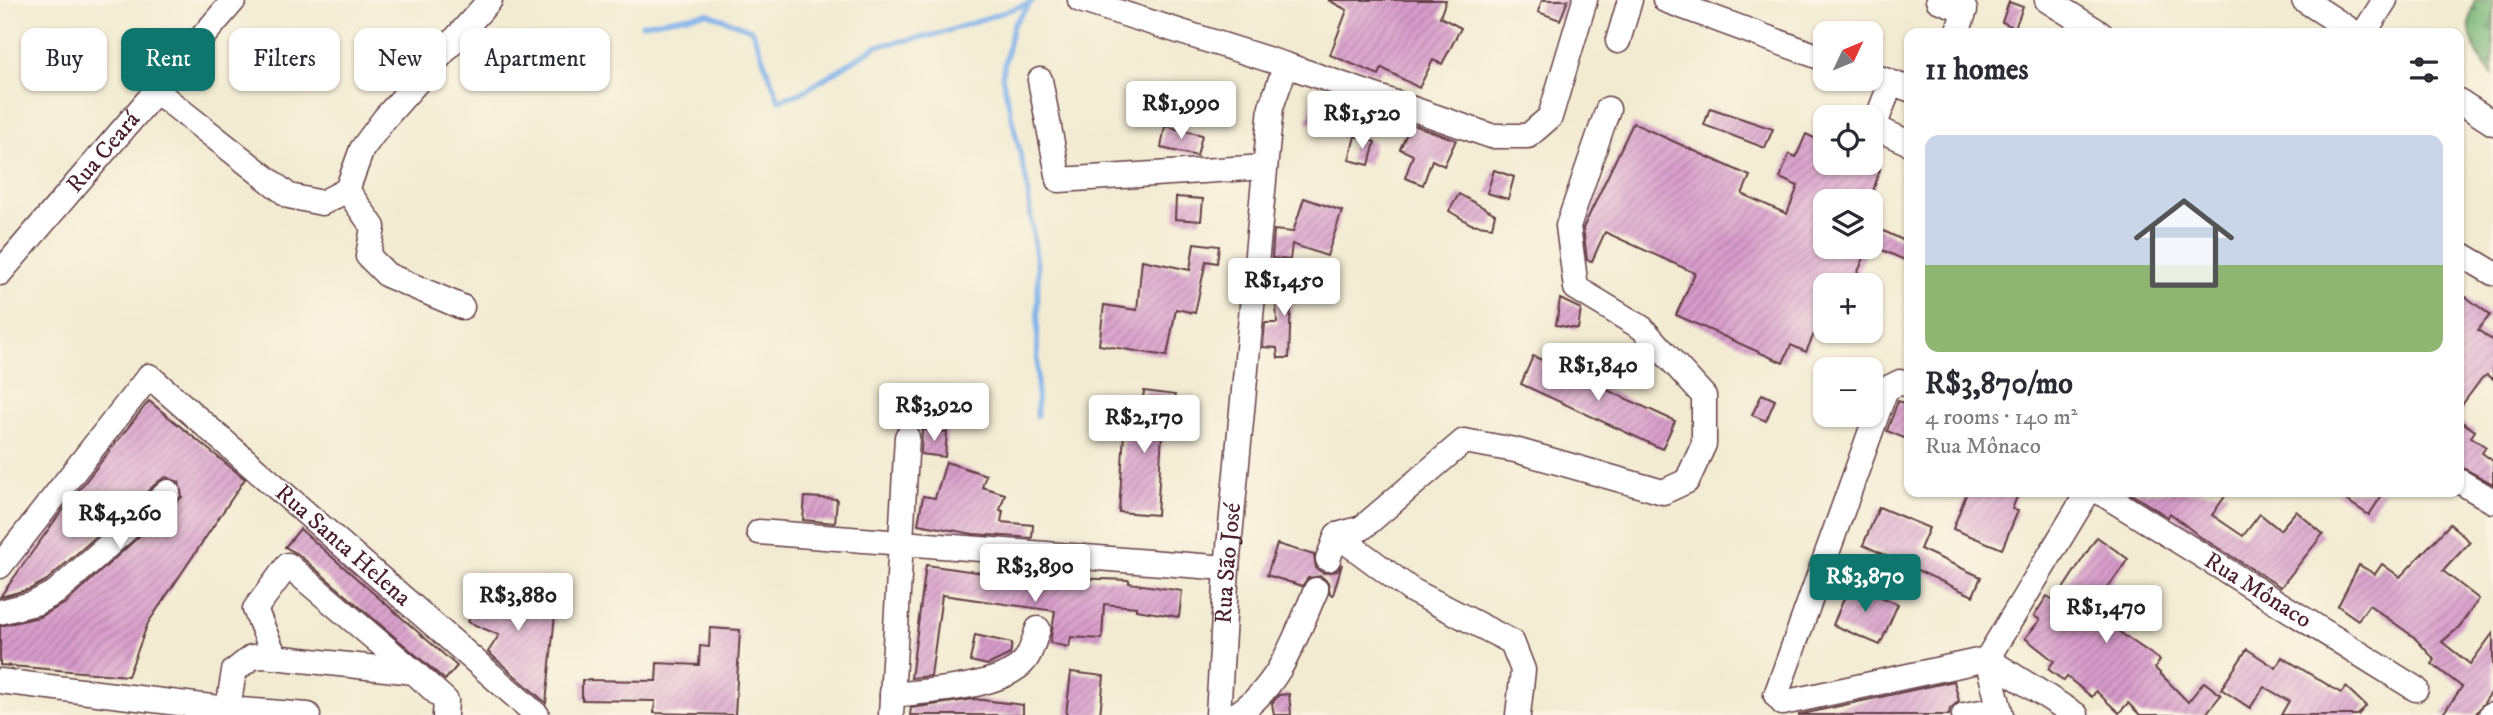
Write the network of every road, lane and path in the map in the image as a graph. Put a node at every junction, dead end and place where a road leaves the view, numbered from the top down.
1 (234, 0) edge
2 (490, 0) edge
3 (1080, 0) edge
4 (1585, 0) edge
5 (1630, 0) edge
6 (1665, 0) edge
7 (1938, 0) edge
8 (2047, 0) edge
9 (2304, 0) edge
10 (2385, 0) edge
11 (210, 28) edge
12 (1959, 28) edge
13 (2085, 28) edge
14 (2347, 28) edge
15 (2367, 28) edge
16 (1618, 41) dead end
17 (1813, 55) edge
18 (1286, 65) junction
19 (1040, 80) dead end
20 (1890, 82) edge
21 (156, 91) joint
22 (2464, 104) edge
23 (1608, 109) dead end
24 (2493, 123) edge
25 (1904, 141) edge
26 (1265, 167) junction
27 (347, 190) junction
28 (2464, 256) edge
29 (0, 273) edge
30 (2493, 274) edge
31 (462, 307) dead end
32 (1904, 383) edge
33 (907, 438) dead end
34 (2464, 484) edge
35 (168, 492) dead end
36 (2085, 497) edge
37 (2108, 497) edge
38 (2493, 501) edge
39 (759, 532) dead end
40 (1337, 535) junction
41 (903, 542) junction
42 (1328, 559) dead end
43 (0, 566) edge
44 (1227, 568) junction
45 (1316, 590) dead end
46 (0, 612) edge
47 (1038, 629) dead end
48 (275, 657) junction
49 (1987, 660) junction
50 (414, 672) junction
51 (0, 681) edge
52 (2416, 689) dead end
53 (892, 705) edge
54 (227, 712) edge
55 (2000, 712) edge
56 (308, 715) edge
57 (445, 715) edge
58 (537, 715) edge
59 (1218, 715) edge
60 (1235, 715) edge
61 (1518, 715) edge
62 (1964, 715) edge
63 (2076, 715) edge

1 - 11 street, Rua Ceará
2 - 27 street
3 - 18 street
4 - 18 street
5 - 16 street
6 - 17 street
7 - 12 street
8 - 13 street
9 - 14 street
10 - 15 street
18 - 26 street, Rua São José
19 - 26 street
20 - 25 street
21 - 27 street
21 - 29 street, Rua Ceará
22 - 24 street
23 - 40 street
26 - 44 street, Rua São José
27 - 31 street
28 - 30 street
32 - 49 street
33 - 41 street
34 - 38 street
35 - 46 street
36 - 49 street
37 - 52 street, Rua Mônaco
39 - 41 street
40 - 42 street
40 - 61 street
41 - 44 street
41 - 53 street
43 - 58 street, Rua Santa Helena
44 - 59 street, Rua São José
45 - 60 street
47 - 53 street
48 - 50 street
48 - 50 street
48 - 54 street
49 - 55 street
49 - 63 street
50 - 57 street
51 - 54 street
54 - 56 street
55 - 62 street

